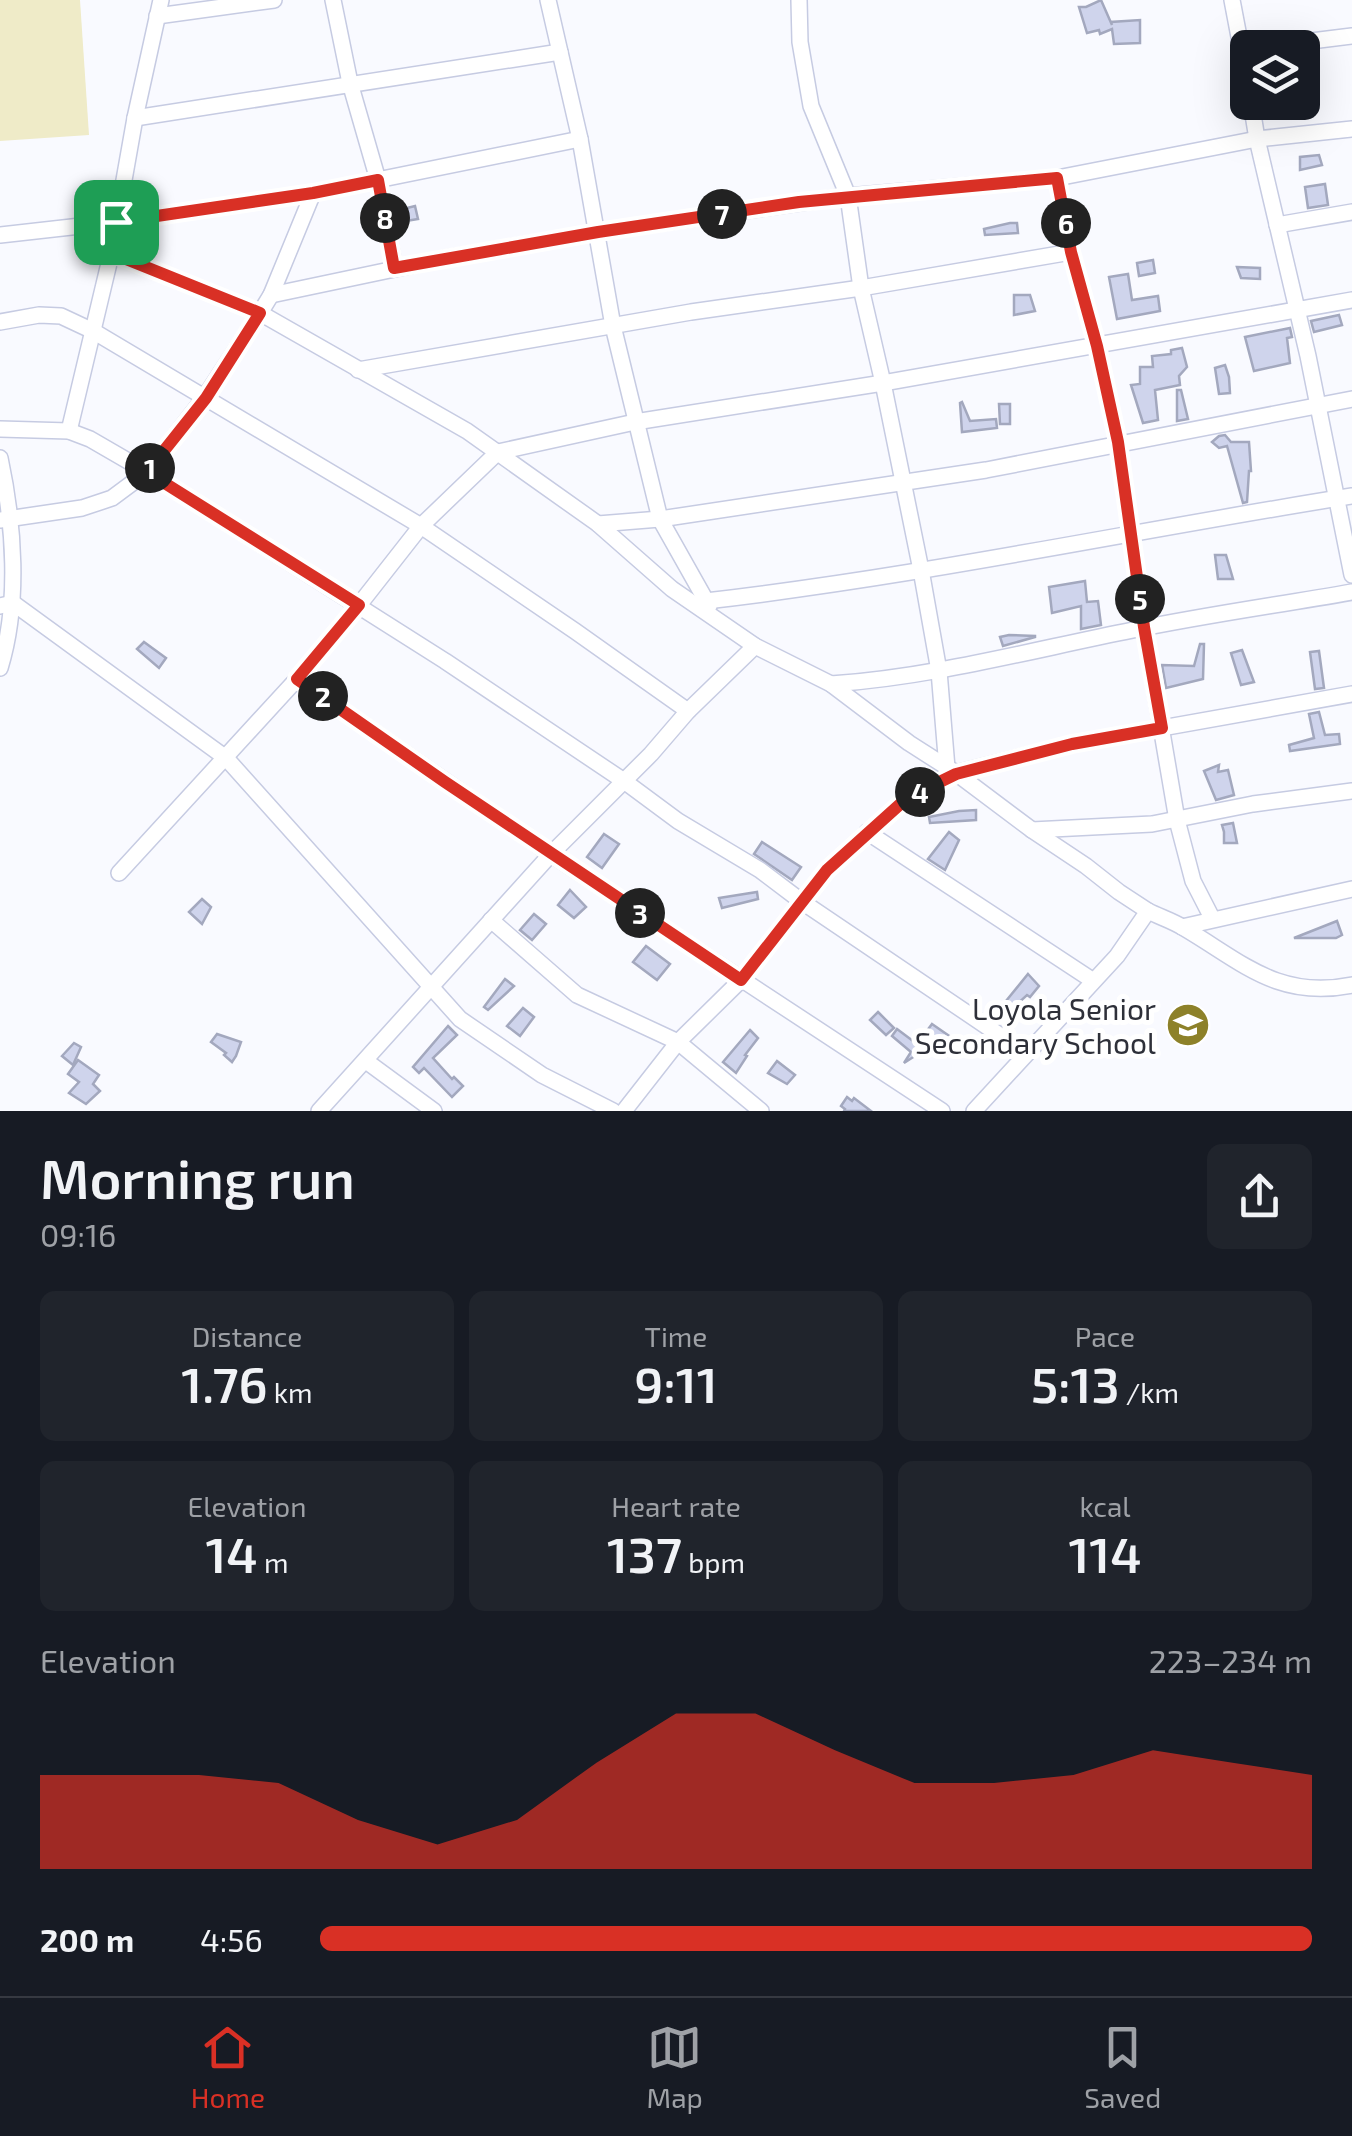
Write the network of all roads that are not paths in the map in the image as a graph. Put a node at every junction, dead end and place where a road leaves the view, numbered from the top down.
1 (274, 0) edge
2 (333, 0) edge
3 (548, 0) edge
4 (799, 0) edge
5 (1232, 0) edge
6 (159, 8) edge
7 (1242, 30) edge
8 (1352, 36) edge
9 (1320, 40) edge
10 (560, 52) junction
11 (350, 84) junction
12 (134, 118) junction
13 (1253, 120) edge
14 (1352, 129) edge
15 (580, 139) junction
16 (1257, 140) junction
17 (1057, 178) junction
18 (378, 180) junction
19 (313, 193) junction
20 (848, 196) junction
21 (1352, 212) edge
22 (116, 222) junction
23 (1277, 225) junction
24 (598, 232) junction
25 (0, 235) edge
26 (1071, 252) junction
27 (111, 253) junction
28 (394, 268) junction
29 (861, 288) junction
30 (271, 295) junction
31 (1352, 300) edge
32 (1296, 311) junction
33 (260, 313) junction
34 (0, 322) edge
35 (614, 326) junction
36 (93, 331) junction
37 (1097, 346) junction
38 (358, 370) junction
39 (883, 383) junction
40 (206, 398) junction
41 (1352, 399) edge
42 (1319, 405) junction
43 (636, 422) junction
44 (0, 430) edge
45 (69, 431) junction
46 (1118, 442) junction
47 (498, 452) junction
48 (0, 458) edge
49 (147, 472) junction
50 (902, 483) junction
51 (1344, 497) edge
52 (660, 518) junction
53 (4, 520) edge
54 (598, 524) junction
55 (420, 526) junction
56 (1130, 534) junction
57 (921, 570) junction
58 (1352, 575) edge
59 (1352, 592) edge
60 (706, 600) junction
61 (7, 604) edge
62 (359, 605) junction
63 (716, 618) junction
64 (1144, 627) junction
65 (755, 646) junction
66 (0, 668) edge
67 (939, 671) junction
68 (297, 679) junction
69 (831, 684) junction
70 (1352, 694) edge
71 (688, 711) junction
72 (1162, 728) junction
73 (226, 758) junction
74 (952, 771) junction
75 (624, 781) junction
76 (1352, 790) edge
77 (1177, 820) junction
78 (1032, 830) junction
79 (868, 832) junction
80 (551, 854) junction
81 (119, 873) dead end
82 (1352, 889) edge
83 (802, 901) junction
84 (1148, 911) junction
85 (1212, 918) junction
86 (492, 920) junction
87 (1182, 926) junction
88 (741, 980) junction
89 (1092, 980) junction
90 (1352, 985) edge
91 (432, 988) junction
92 (678, 1042) junction
93 (1026, 1053) junction
94 (366, 1060) junction
95 (320, 1111) edge
96 (434, 1111) edge
97 (613, 1111) edge
98 (624, 1111) edge
99 (761, 1111) edge
100 (942, 1111) edge
101 (974, 1111) edge

1 - 6 street
2 - 11 street
3 - 10 street
4 - 20 street
5 - 7 street
6 - 12 street
8 - 9 street
10 - 11 street
10 - 15 street
11 - 12 street
11 - 18 street
12 - 22 street
13 - 16 street
14 - 16 street
15 - 18 street
15 - 24 street
16 - 17 street
16 - 23 street
17 - 20 street
17 - 26 street
18 - 19 street
18 - 28 street
19 - 22 street
19 - 30 street
20 - 24 street
20 - 29 street
21 - 23 street
22 - 25 street
22 - 27 street
23 - 32 street
24 - 28 street
24 - 35 street
26 - 29 street
26 - 37 street
27 - 33 street
27 - 36 street
28 - 30 street
29 - 35 street
29 - 39 street
30 - 33 street
31 - 32 street
32 - 37 street
32 - 42 street
33 - 38 street
33 - 40 street
34 - 36 street
35 - 38 street
35 - 43 street
36 - 40 street
36 - 45 street
37 - 39 street
37 - 46 street
38 - 47 street
39 - 43 street
39 - 50 street
40 - 49 street
40 - 55 street
41 - 42 street
42 - 46 street
42 - 51 street
43 - 47 street
43 - 52 street
44 - 45 street
45 - 49 street
46 - 50 street
46 - 56 street
47 - 54 street
47 - 55 street
48 - 53 street
49 - 53 street
49 - 62 street
50 - 52 street
50 - 57 street
51 - 56 street
51 - 58 street
52 - 54 street
52 - 60 street
53 - 61 street
54 - 63 street
55 - 62 street
55 - 71 street
56 - 57 street
56 - 64 street
57 - 60 street
57 - 67 street
59 - 64 street
60 - 63 street
61 - 66 street
61 - 73 street
62 - 68 street
62 - 75 street
63 - 65 street
64 - 67 street
64 - 72 street
65 - 69 street
65 - 71 street
67 - 69 street
67 - 74 street
68 - 73 street
68 - 80 street
69 - 74 street
70 - 72 street
71 - 75 street
72 - 74 street
72 - 77 street
73 - 81 street
73 - 91 street
74 - 78 street
74 - 79 street
75 - 80 street
75 - 83 street
76 - 77 street
77 - 78 street
77 - 85 street
78 - 84 street
79 - 83 street
79 - 89 street
80 - 86 street
80 - 88 street
82 - 85 street
83 - 88 street
83 - 93 street
84 - 87 street
84 - 89 street
85 - 87 street
86 - 91 street
86 - 92 street
87 - 90 street
88 - 92 street
88 - 100 street
89 - 93 street
91 - 94 street
91 - 97 street
92 - 98 street
92 - 99 street
93 - 101 street
94 - 95 street
94 - 96 street

